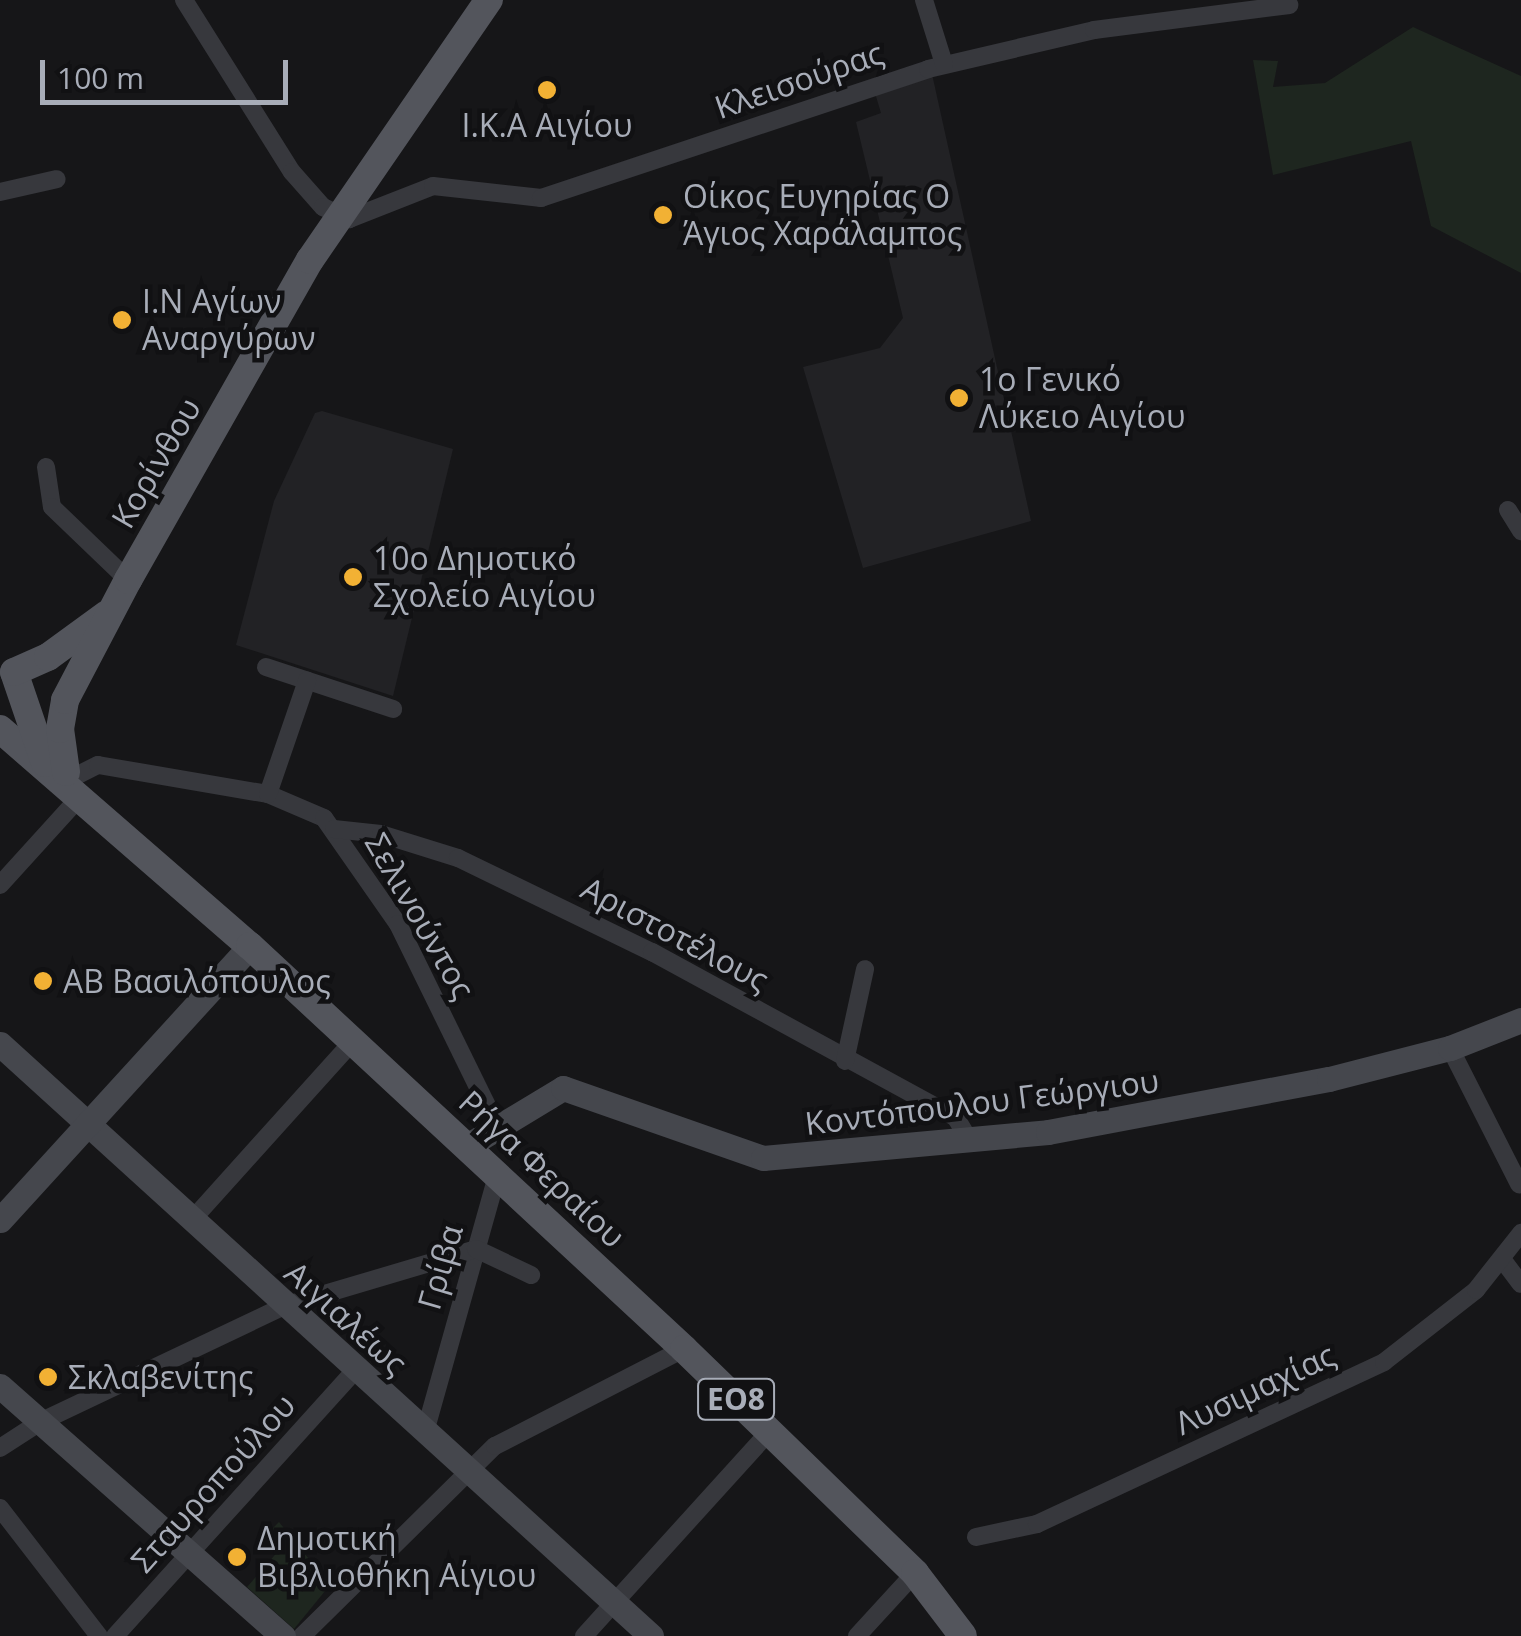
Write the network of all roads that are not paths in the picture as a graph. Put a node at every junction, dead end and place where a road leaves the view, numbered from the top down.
1 (184, 0) edge
2 (489, 0) edge
3 (924, 0) edge
4 (1289, 5) dead end
5 (944, 64) junction
6 (57, 179) dead end
7 (0, 192) edge
8 (338, 217) junction
9 (46, 467) dead end
10 (1508, 510) dead end
11 (1521, 530) edge
12 (128, 580) junction
13 (112, 610) junction
14 (98, 641) junction
15 (266, 667) dead end
16 (16, 678) edge
17 (307, 681) junction
18 (393, 709) dead end
19 (0, 729) edge
20 (67, 781) junction
21 (268, 794) junction
22 (334, 828) junction
23 (0, 885) edge
24 (250, 946) junction
25 (865, 968) dead end
26 (1521, 1020) edge
27 (353, 1041) junction
28 (0, 1044) edge
29 (1450, 1048) junction
30 (844, 1061) junction
31 (87, 1125) junction
32 (498, 1126) junction
33 (968, 1136) junction
34 (467, 1146) junction
35 (496, 1175) junction
36 (1519, 1184) edge
37 (0, 1220) edge
38 (191, 1221) junction
39 (1521, 1233) edge
40 (476, 1249) junction
41 (1502, 1259) junction
42 (531, 1275) dead end
43 (1521, 1284) edge
44 (284, 1306) junction
45 (684, 1349) junction
46 (355, 1370) junction
47 (0, 1386) edge
48 (40, 1422) junction
49 (425, 1432) junction
50 (769, 1432) junction
51 (0, 1448) edge
52 (470, 1473) junction
53 (0, 1508) edge
54 (976, 1537) dead end
55 (190, 1554) junction
56 (915, 1573) junction
57 (614, 1603) junction
58 (99, 1636) edge
59 (115, 1636) edge
60 (283, 1636) edge
61 (302, 1636) edge
62 (584, 1636) edge
63 (651, 1636) edge
64 (857, 1636) edge
65 (963, 1636) edge

1 - 8 street
2 - 8 main road, Κορίνθου
3 - 5 street
4 - 5 street, Κλεισούρας
5 - 8 street, Κλεισούρας
6 - 7 street
8 - 12 main road, Κορίνθου
9 - 12 street
10 - 11 street
12 - 13 main road, Κορίνθου
13 - 14 main road, Κορίνθου
13 - 16 main road, Κορίνθου
14 - 16 main road
14 - 20 main road, Κορίνθου
15 - 17 street
16 - 20 main road, ΕΟ8
17 - 18 street
17 - 21 street
19 - 20 main road, Ρήγα Φεραίου
20 - 21 street, Σελινούντος
20 - 23 street
20 - 24 main road, Ρήγα Φεραίου / ΕΟ8
21 - 22 street, Σελινούντος
22 - 30 street, Αριστοτέλους
22 - 32 street, Σελινούντος
24 - 27 main road, Ρήγα Φεραίου / ΕΟ8
24 - 31 street
25 - 30 street
26 - 29 street, Κοντόπουλου Γεώργιου
27 - 34 main road, Ρήγα Φεραίου / ΕΟ8
27 - 38 street
28 - 31 street, Αιγιαλέως
29 - 33 street, Κοντόπουλου Γεώργιου
29 - 36 street
30 - 33 street, Αριστοτέλους
31 - 37 street
31 - 38 street, Αιγιαλέως
32 - 33 street, Κοντόπουλου Γεώργιου
32 - 34 street, Κοντόπουλου Γεώργιου
34 - 35 main road, Ρήγα Φεραίου / ΕΟ8
35 - 40 street, Γρίβα
35 - 45 main road, Ρήγα Φεραίου / ΕΟ8
38 - 44 street, Αιγιαλέως
39 - 41 street, Λυσιμαχίας
40 - 42 street
40 - 44 street
40 - 49 street, Γρίβα
41 - 43 street
41 - 54 street, Λυσιμαχίας
44 - 46 street, Αιγιαλέως
44 - 48 street
45 - 50 main road, Ρήγα Φεραίου / ΕΟ8
45 - 52 street
46 - 49 street, Αιγιαλέως
46 - 55 street, Σταυροπούλου
47 - 48 street
48 - 51 street
48 - 55 street
49 - 52 street, Αιγιαλέως
50 - 56 main road, Ρήγα Φεραίου / ΕΟ8
50 - 57 street
52 - 57 street, Αιγιαλέως
52 - 61 street
53 - 58 street
55 - 59 street, Σταυροπούλου
55 - 60 street
56 - 64 street
56 - 65 main road, Ρήγα Φεραίου / ΕΟ8
57 - 62 street
57 - 63 street, Αιγιαλέως

